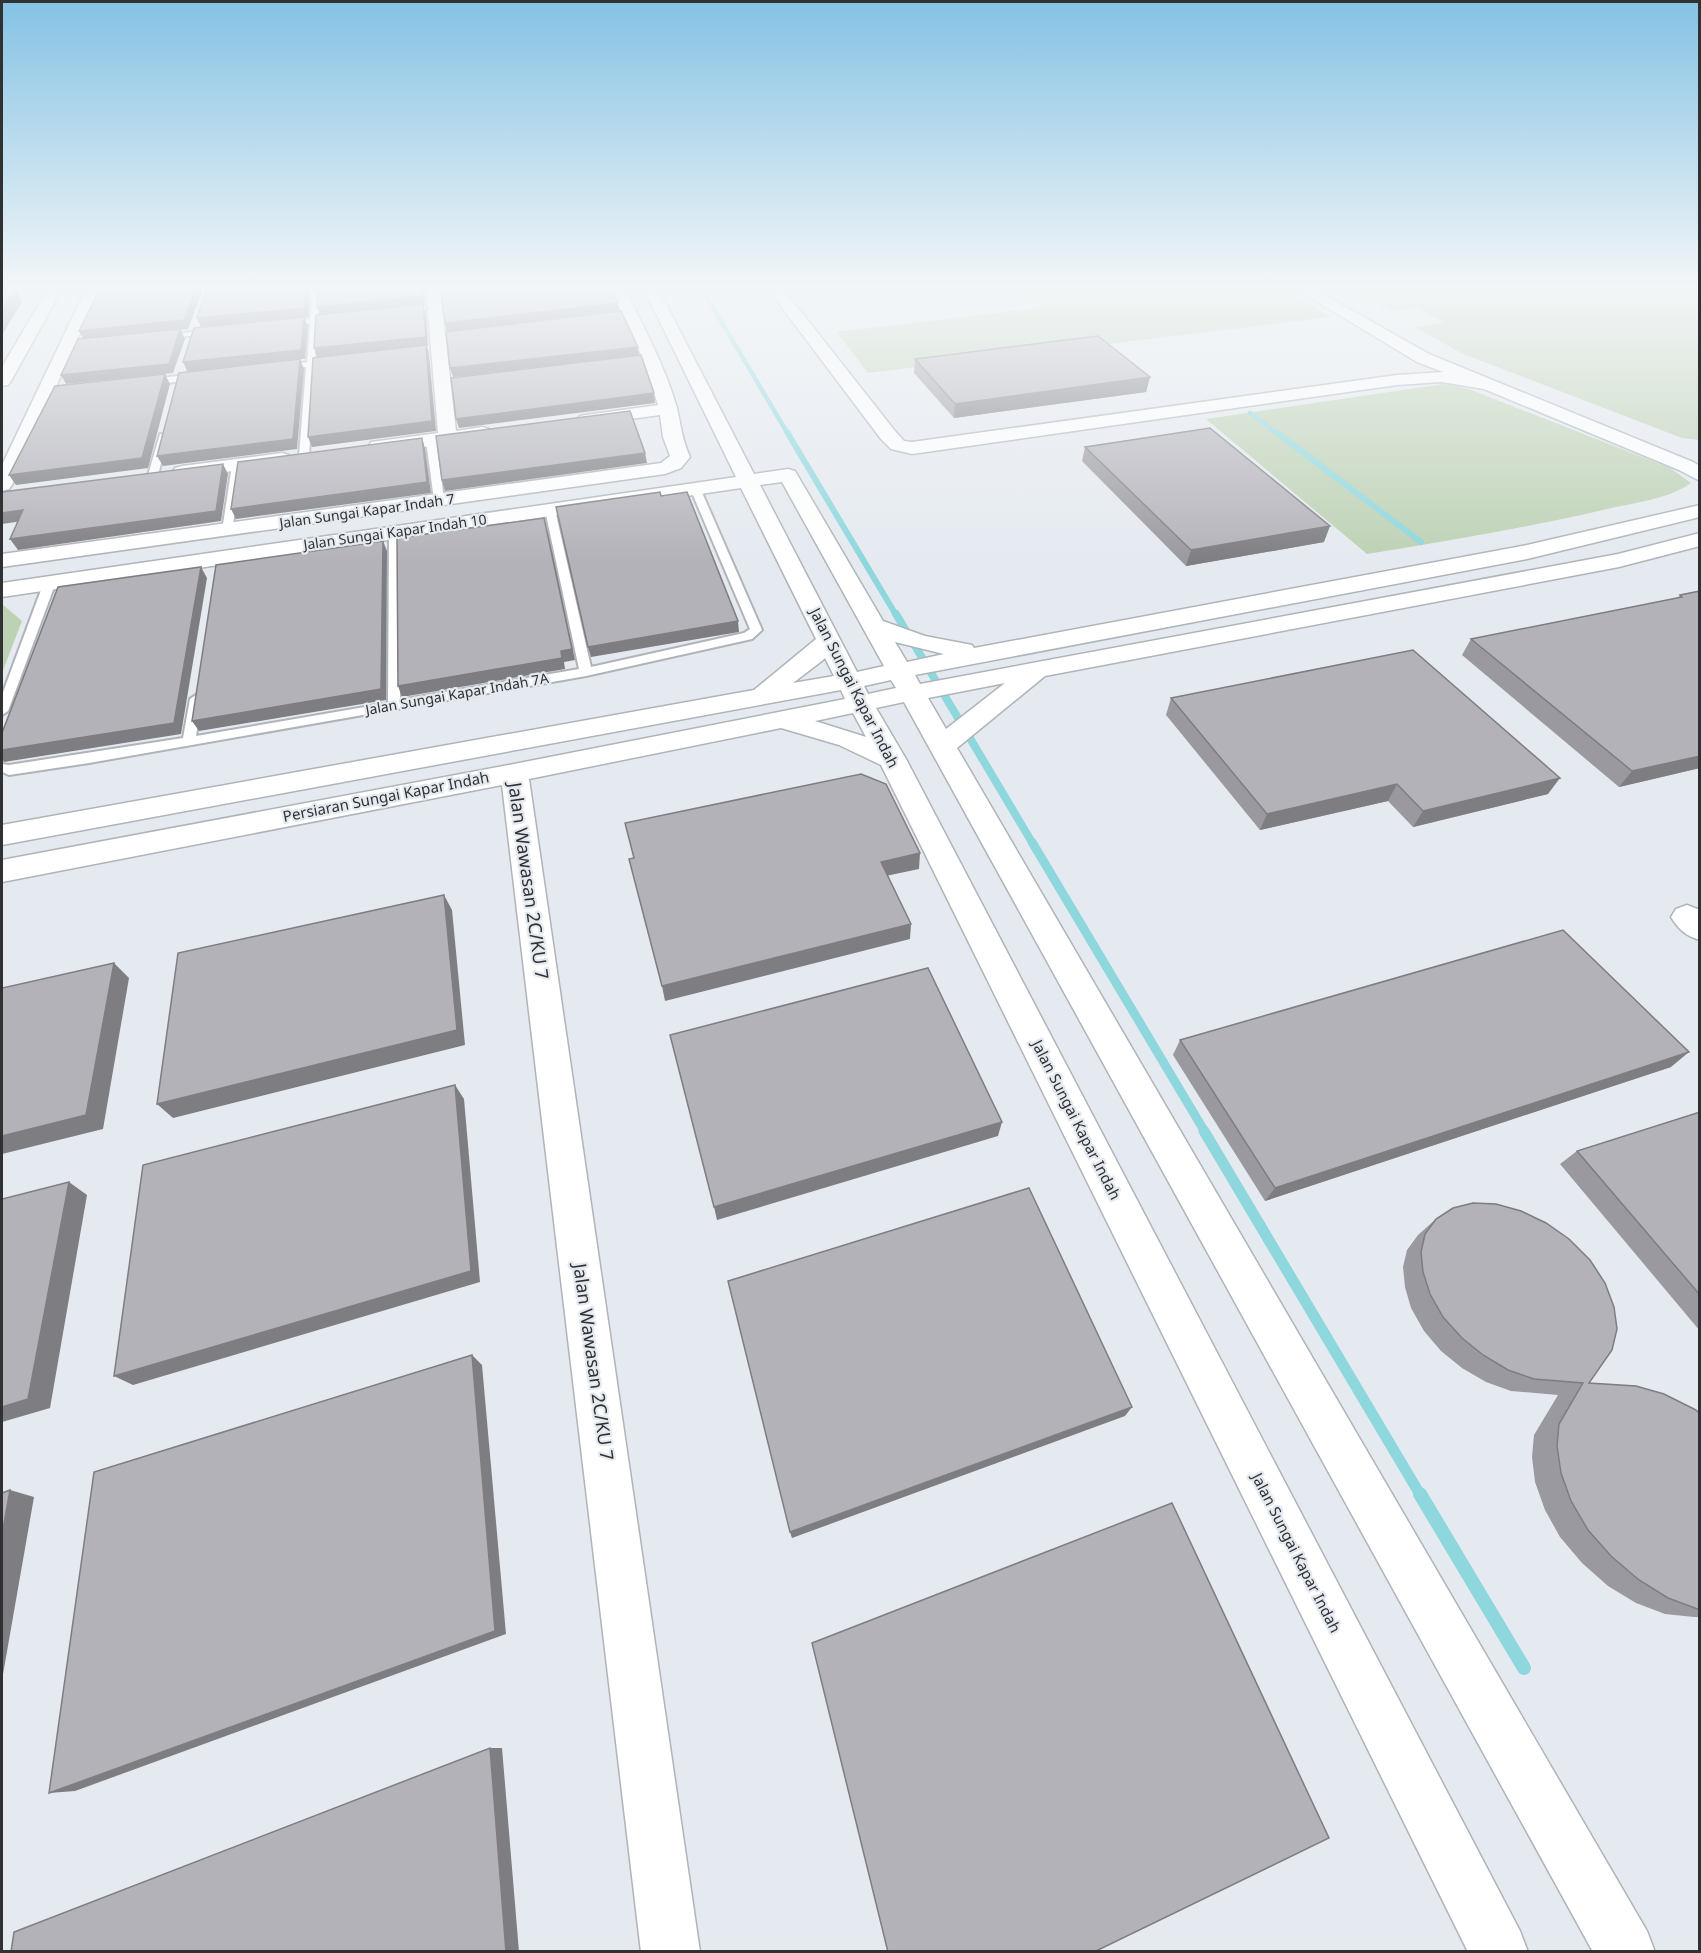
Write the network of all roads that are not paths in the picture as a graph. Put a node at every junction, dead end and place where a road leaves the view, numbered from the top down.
1 (56, 380) edge
2 (154, 380) edge
3 (178, 380) edge
4 (309, 380) edge
5 (447, 380) edge
6 (655, 380) edge
7 (697, 380) edge
8 (846, 380) edge
9 (1396, 380) edge
10 (1460, 380) edge
11 (1474, 380) edge
12 (1496, 380) edge
13 (134, 384) edge
14 (1483, 384) junction
15 (175, 390) edge
16 (668, 410) junction
17 (167, 422) edge
18 (564, 423) edge
19 (506, 430) edge
20 (440, 439) junction
21 (355, 449) edge
22 (324, 453) edge
23 (304, 456) junction
24 (1696, 463) edge
25 (237, 465) junction
26 (153, 476) junction
27 (131, 478) edge
28 (748, 481) junction
29 (2, 485) edge
30 (695, 488) junction
31 (22, 492) edge
32 (2, 495) edge
33 (439, 500) junction
34 (550, 510) junction
35 (1700, 511) edge
36 (227, 531) junction
37 (394, 532) junction
38 (1700, 538) edge
39 (2, 561) edge
40 (50, 582) junction
41 (2, 590) edge
42 (873, 625) junction
43 (829, 639) junction
44 (1004, 650) junction
45 (1038, 670) junction
46 (586, 672) junction
47 (914, 681) junction
48 (198, 684) edge
49 (855, 693) junction
50 (760, 697) junction
51 (394, 706) junction
52 (2, 711) edge
53 (784, 720) junction
54 (189, 741) junction
55 (942, 746) junction
56 (892, 759) junction
57 (2, 768) edge
58 (514, 773) junction
59 (2, 835) edge
60 (2, 871) edge
61 (671, 1952) edge
62 (1500, 1952) edge
63 (1626, 1952) edge

1 - 29 street
2 - 13 lane
3 - 15 lane
4 - 23 lane
5 - 20 street
6 - 16 street
7 - 28 street, Jalan Sungai Kapar Indah
8 - 9 street
10 - 14 street
11 - 14 street
12 - 24 street
14 - 24 street
16 - 18 street
16 - 33 street, Jalan Sungai Kapar Indah 7
17 - 26 lane
19 - 20 street
20 - 21 street
20 - 33 lane
22 - 23 street
23 - 25 street
25 - 26 street
25 - 36 lane
26 - 27 street
28 - 30 street, Jalan Sungai Kapar Indah 10
28 - 42 street, Jalan Sungai Kapar Indah 10
28 - 43 street, Jalan Sungai Kapar Indah
30 - 34 street, Jalan Sungai Kapar Indah 10
30 - 46 lane, Jalan Sungai Kapar Indah 7A
31 - 32 street
33 - 36 street, Jalan Sungai Kapar Indah 7
34 - 37 street, Jalan Sungai Kapar Indah 10
34 - 46 lane
35 - 44 street
36 - 39 street, Jalan Sungai Kapar Indah 7
37 - 40 street, Jalan Sungai Kapar Indah 10
37 - 51 lane
38 - 45 street
40 - 41 street, Jalan Sungai Kapar Indah 10
40 - 52 lane
42 - 44 street
42 - 47 street
43 - 49 street, Jalan Sungai Kapar Indah
43 - 50 street
44 - 47 street
45 - 47 street
45 - 55 street
46 - 51 lane, Jalan Sungai Kapar Indah 7A
47 - 49 street, Persiaran Sungai Kapar Indah
47 - 55 street
48 - 54 lane
49 - 50 street, Persiaran Sungai Kapar Indah
49 - 53 street, Persiaran Sungai Kapar Indah
49 - 56 street, Jalan Sungai Kapar Indah
50 - 59 street, Persiaran Sungai Kapar Indah
51 - 54 lane, Jalan Sungai Kapar Indah 7A
53 - 56 street
53 - 58 street, Persiaran Sungai Kapar Indah
54 - 57 lane, Jalan Sungai Kapar Indah 7A
55 - 63 street
56 - 62 street, Jalan Sungai Kapar Indah
58 - 60 street, Persiaran Sungai Kapar Indah
58 - 61 street, Jalan Wawasan 2C/KU 7

